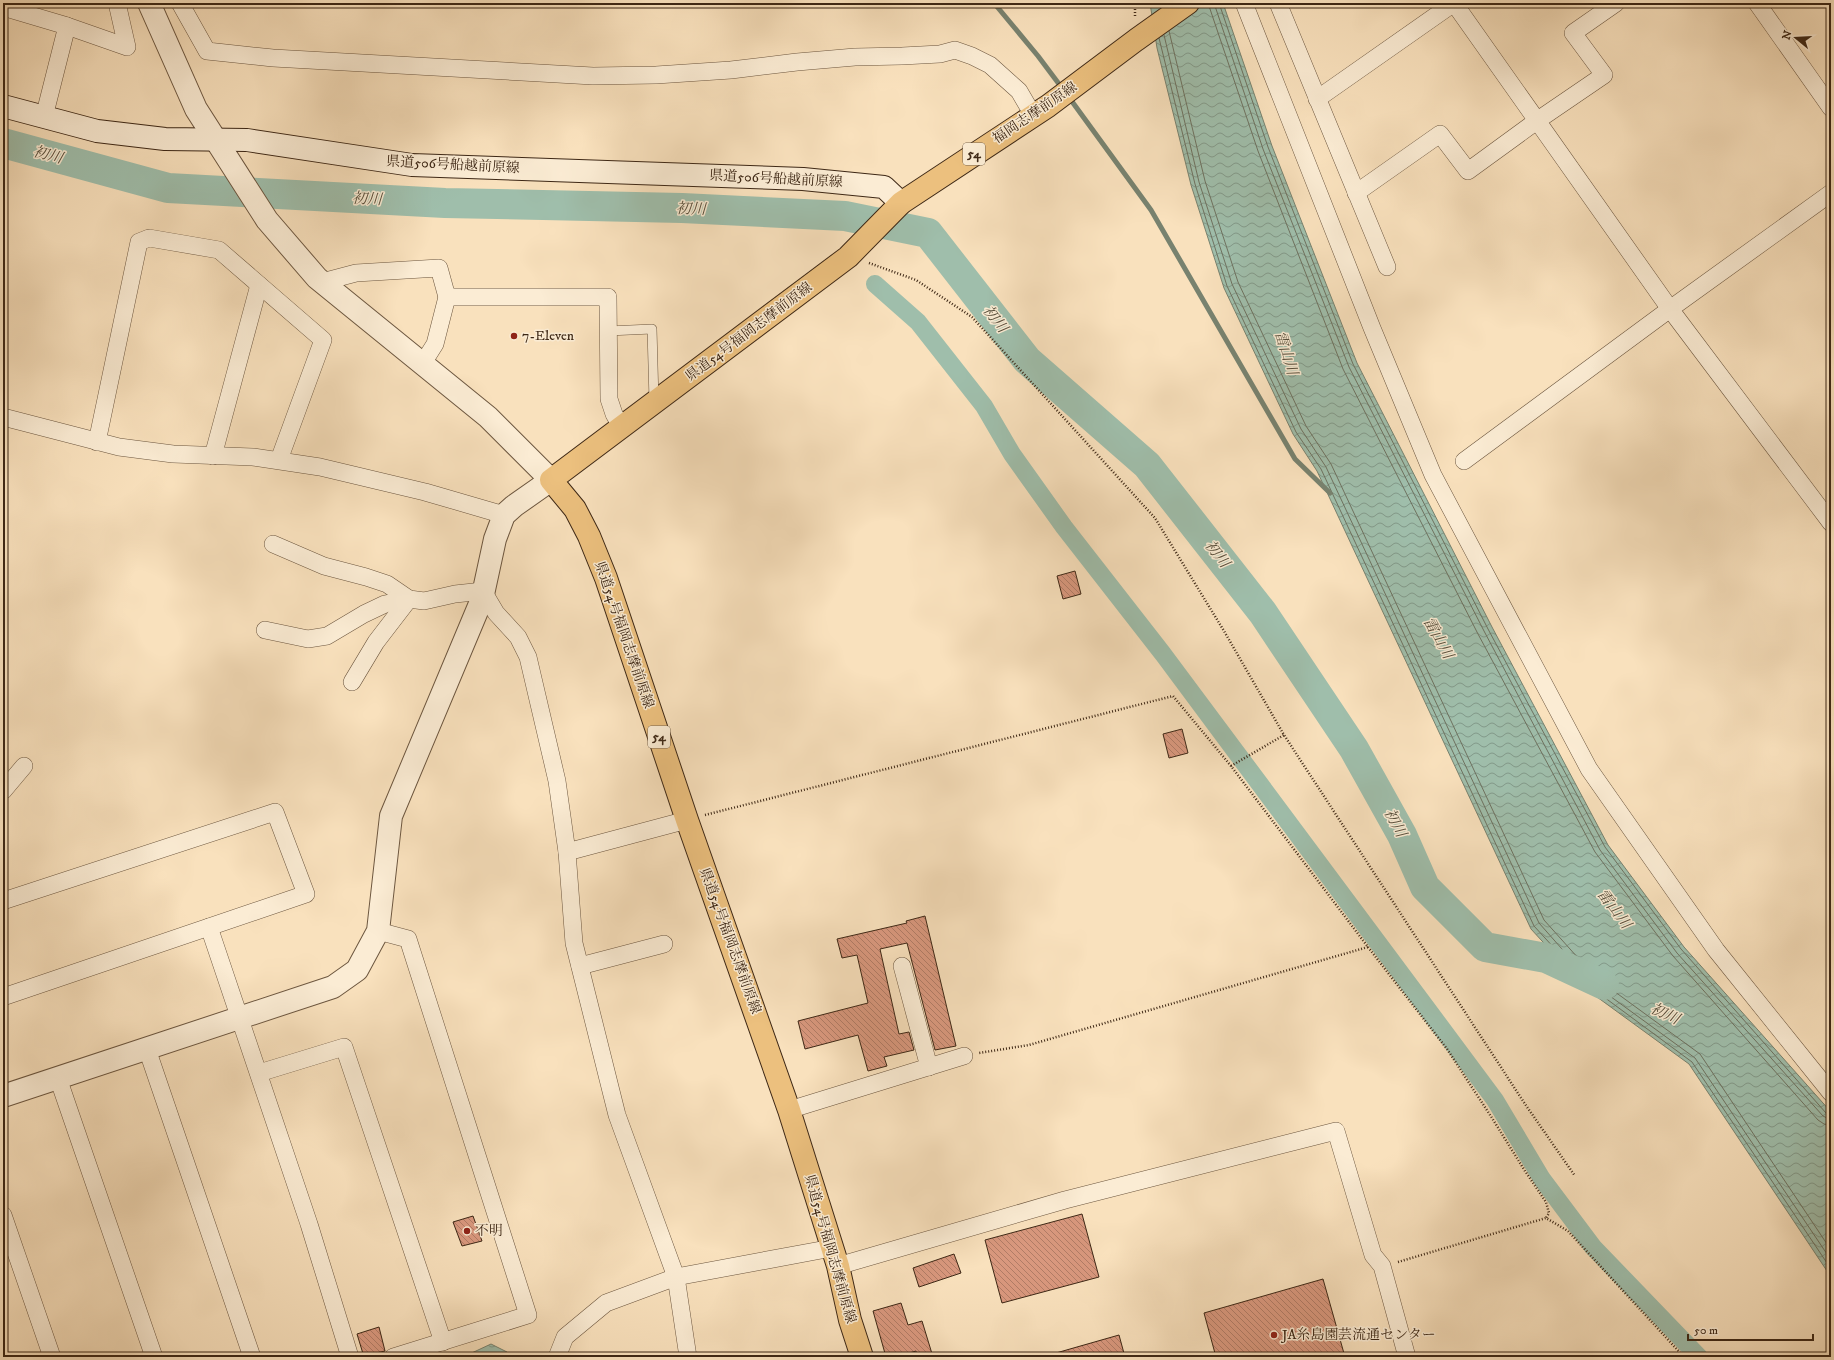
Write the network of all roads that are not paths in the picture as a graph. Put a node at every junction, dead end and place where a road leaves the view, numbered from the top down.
1 (117, 3) edge
2 (149, 3) edge
3 (180, 3) edge
4 (1188, 3) edge
5 (1244, 3) edge
6 (1278, 3) edge
7 (1454, 3) edge
8 (1616, 3) edge
9 (1757, 3) edge
10 (3, 7) edge
11 (67, 26) junction
12 (1317, 99) junction
13 (3, 106) edge
14 (1831, 108) edge
15 (1040, 111) junction
16 (44, 117) junction
17 (1538, 120) junction
18 (216, 140) junction
19 (1356, 193) junction
20 (1831, 193) edge
21 (901, 203) junction
22 (848, 257) joint
23 (1387, 267) dead end
24 (320, 280) junction
25 (259, 285) junction
26 (447, 297) junction
27 (1670, 309) junction
28 (608, 331) junction
29 (423, 363) junction
30 (654, 402) junction
31 (3, 417) edge
32 (622, 428) junction
33 (97, 442) junction
34 (213, 456) junction
35 (279, 460) junction
36 (1464, 461) dead end
37 (551, 480) junction
38 (504, 515) junction
39 (1831, 523) edge
40 (273, 544) dead end
41 (484, 591) junction
42 (409, 599) junction
43 (265, 630) dead end
44 (352, 682) dead end
45 (24, 766) dead end
46 (3, 791) edge
47 (687, 820) junction
48 (567, 852) junction
49 (3, 901) edge
50 (209, 927) junction
51 (378, 931) junction
52 (664, 944) dead end
53 (580, 966) junction
54 (902, 966) dead end
55 (3, 997) edge
56 (240, 1018) junction
57 (146, 1049) junction
58 (964, 1056) road end
59 (929, 1067) junction
60 (259, 1073) junction
61 (58, 1078) junction
62 (1831, 1093) edge
63 (3, 1096) edge
64 (789, 1110) junction
65 (3, 1215) edge
66 (8, 1248) edge
67 (835, 1257) junction
68 (676, 1277) junction
69 (443, 1342) junction
70 (52, 1357) edge
71 (154, 1357) edge
72 (252, 1357) edge
73 (350, 1357) edge
74 (393, 1357) edge
75 (557, 1357) edge
76 (688, 1357) edge
77 (862, 1357) edge
78 (1407, 1357) edge

1 - 11 street
2 - 18 street
3 - 15 street
4 - 15 main road, 福岡志摩前原線 / 54
5 - 62 street
6 - 12 street
7 - 12 street
7 - 17 street
8 - 17 street
9 - 14 street
10 - 11 street
11 - 16 street
12 - 19 street
13 - 16 street, 県道506号船越前原線
15 - 21 main road, 福岡志摩前原線 / 54
16 - 18 street, 県道506号船越前原線
17 - 19 street
17 - 27 street
18 - 21 street, 県道506号船越前原線
18 - 24 street
19 - 23 street
20 - 27 street
21 - 22 main road, 福岡志摩前原線 / 54
22 - 30 main road, 県道54号福岡志摩前原線 / 54
24 - 26 street
24 - 29 street
25 - 33 street
25 - 34 street
25 - 35 street
26 - 28 street
26 - 29 street
27 - 36 street
27 - 39 street
28 - 30 lane
28 - 32 street
29 - 37 street
30 - 32 main road, 県道54号福岡志摩前原線 / 54
31 - 33 street
32 - 37 main road, 県道54号福岡志摩前原線 / 54
33 - 34 street
34 - 35 street
35 - 38 street
37 - 38 street
37 - 47 main road, 県道54号福岡志摩前原線 / 54
38 - 41 street
40 - 42 street
41 - 42 street
41 - 48 street
41 - 51 street
42 - 43 street
42 - 44 street
45 - 46 street
47 - 48 street
47 - 64 main road, 県道54号福岡志摩前原線 / 54
48 - 53 street
49 - 50 street
50 - 55 street
50 - 56 street
51 - 56 street
51 - 69 street
52 - 53 street
53 - 68 street
54 - 59 street
56 - 57 street
56 - 60 street
57 - 61 street
57 - 72 street
58 - 59 street
59 - 64 street
60 - 69 street
60 - 73 street
61 - 63 street
61 - 71 street
64 - 67 main road, 県道54号福岡志摩前原線 / 54
65 - 66 street
66 - 70 street
67 - 68 street
67 - 77 main road, 県道54号福岡志摩前原線 / 54
67 - 78 street
68 - 75 street
68 - 76 street
69 - 74 street

